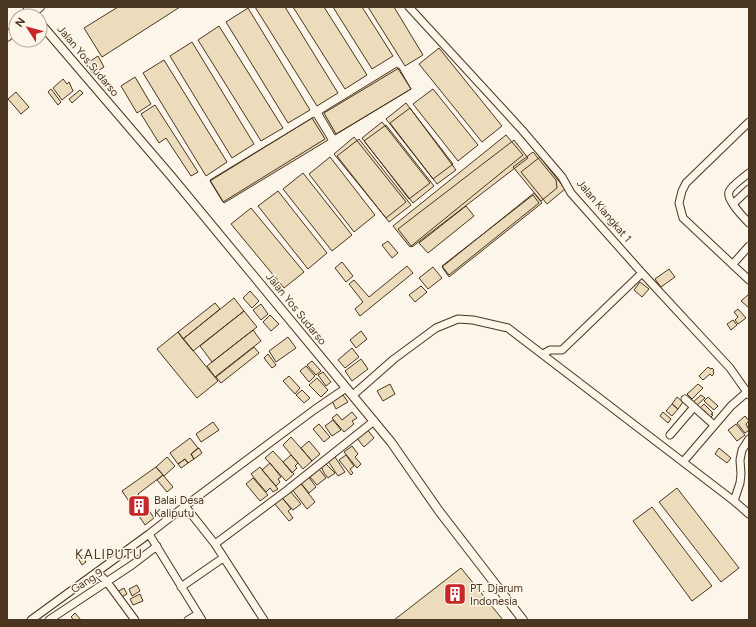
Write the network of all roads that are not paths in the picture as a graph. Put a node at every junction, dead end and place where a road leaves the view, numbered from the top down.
1 (409, 7) edge
2 (48, 32) edge
3 (749, 122) edge
4 (749, 173) edge
5 (749, 189) edge
6 (733, 204) junction
7 (749, 223) edge
8 (749, 246) edge
9 (733, 264) junction
10 (642, 273) junction
11 (749, 280) edge
12 (542, 354) junction
13 (346, 388) junction
14 (747, 390) edge
15 (353, 395) junction
16 (685, 400) dead end
17 (694, 407) junction
18 (374, 421) junction
19 (714, 425) junction
20 (670, 435) dead end
21 (749, 439) edge
22 (683, 462) junction
23 (734, 501) junction
24 (185, 506) junction
25 (749, 514) edge
26 (149, 534) junction
27 (215, 544) junction
28 (157, 546) junction
29 (223, 558) junction
30 (97, 572) junction
31 (106, 582) junction
32 (181, 587) junction
33 (200, 617) edge
34 (31, 620) edge
35 (49, 620) edge
36 (135, 620) edge
37 (188, 620) edge
38 (264, 620) edge
39 (523, 620) edge

1 - 10 street, Jalan Kiangkat 1
2 - 13 street, Jalan Yos Sudarso
3 - 9 street
4 - 6 street
5 - 6 street
6 - 7 street
8 - 9 street
9 - 11 street
10 - 12 street
10 - 14 street, Jalan Kiangkat 1
12 - 15 street
12 - 22 street
13 - 15 street, Jalan Yos Sudarso
13 - 24 street
14 - 19 street
15 - 18 street, Jalan Yos Sudarso
16 - 17 street
17 - 19 street
17 - 20 street
18 - 27 street
18 - 39 street, Jalan Yos Sudarso
19 - 22 street
21 - 23 street
22 - 23 street
23 - 25 street
24 - 26 street
24 - 27 street
26 - 28 street
26 - 30 street
27 - 29 street
28 - 31 street, Gang 9
28 - 32 street
29 - 32 street
29 - 38 street
30 - 31 street
30 - 34 street
31 - 35 street, Gang 9
31 - 36 street
32 - 33 street
33 - 37 street

